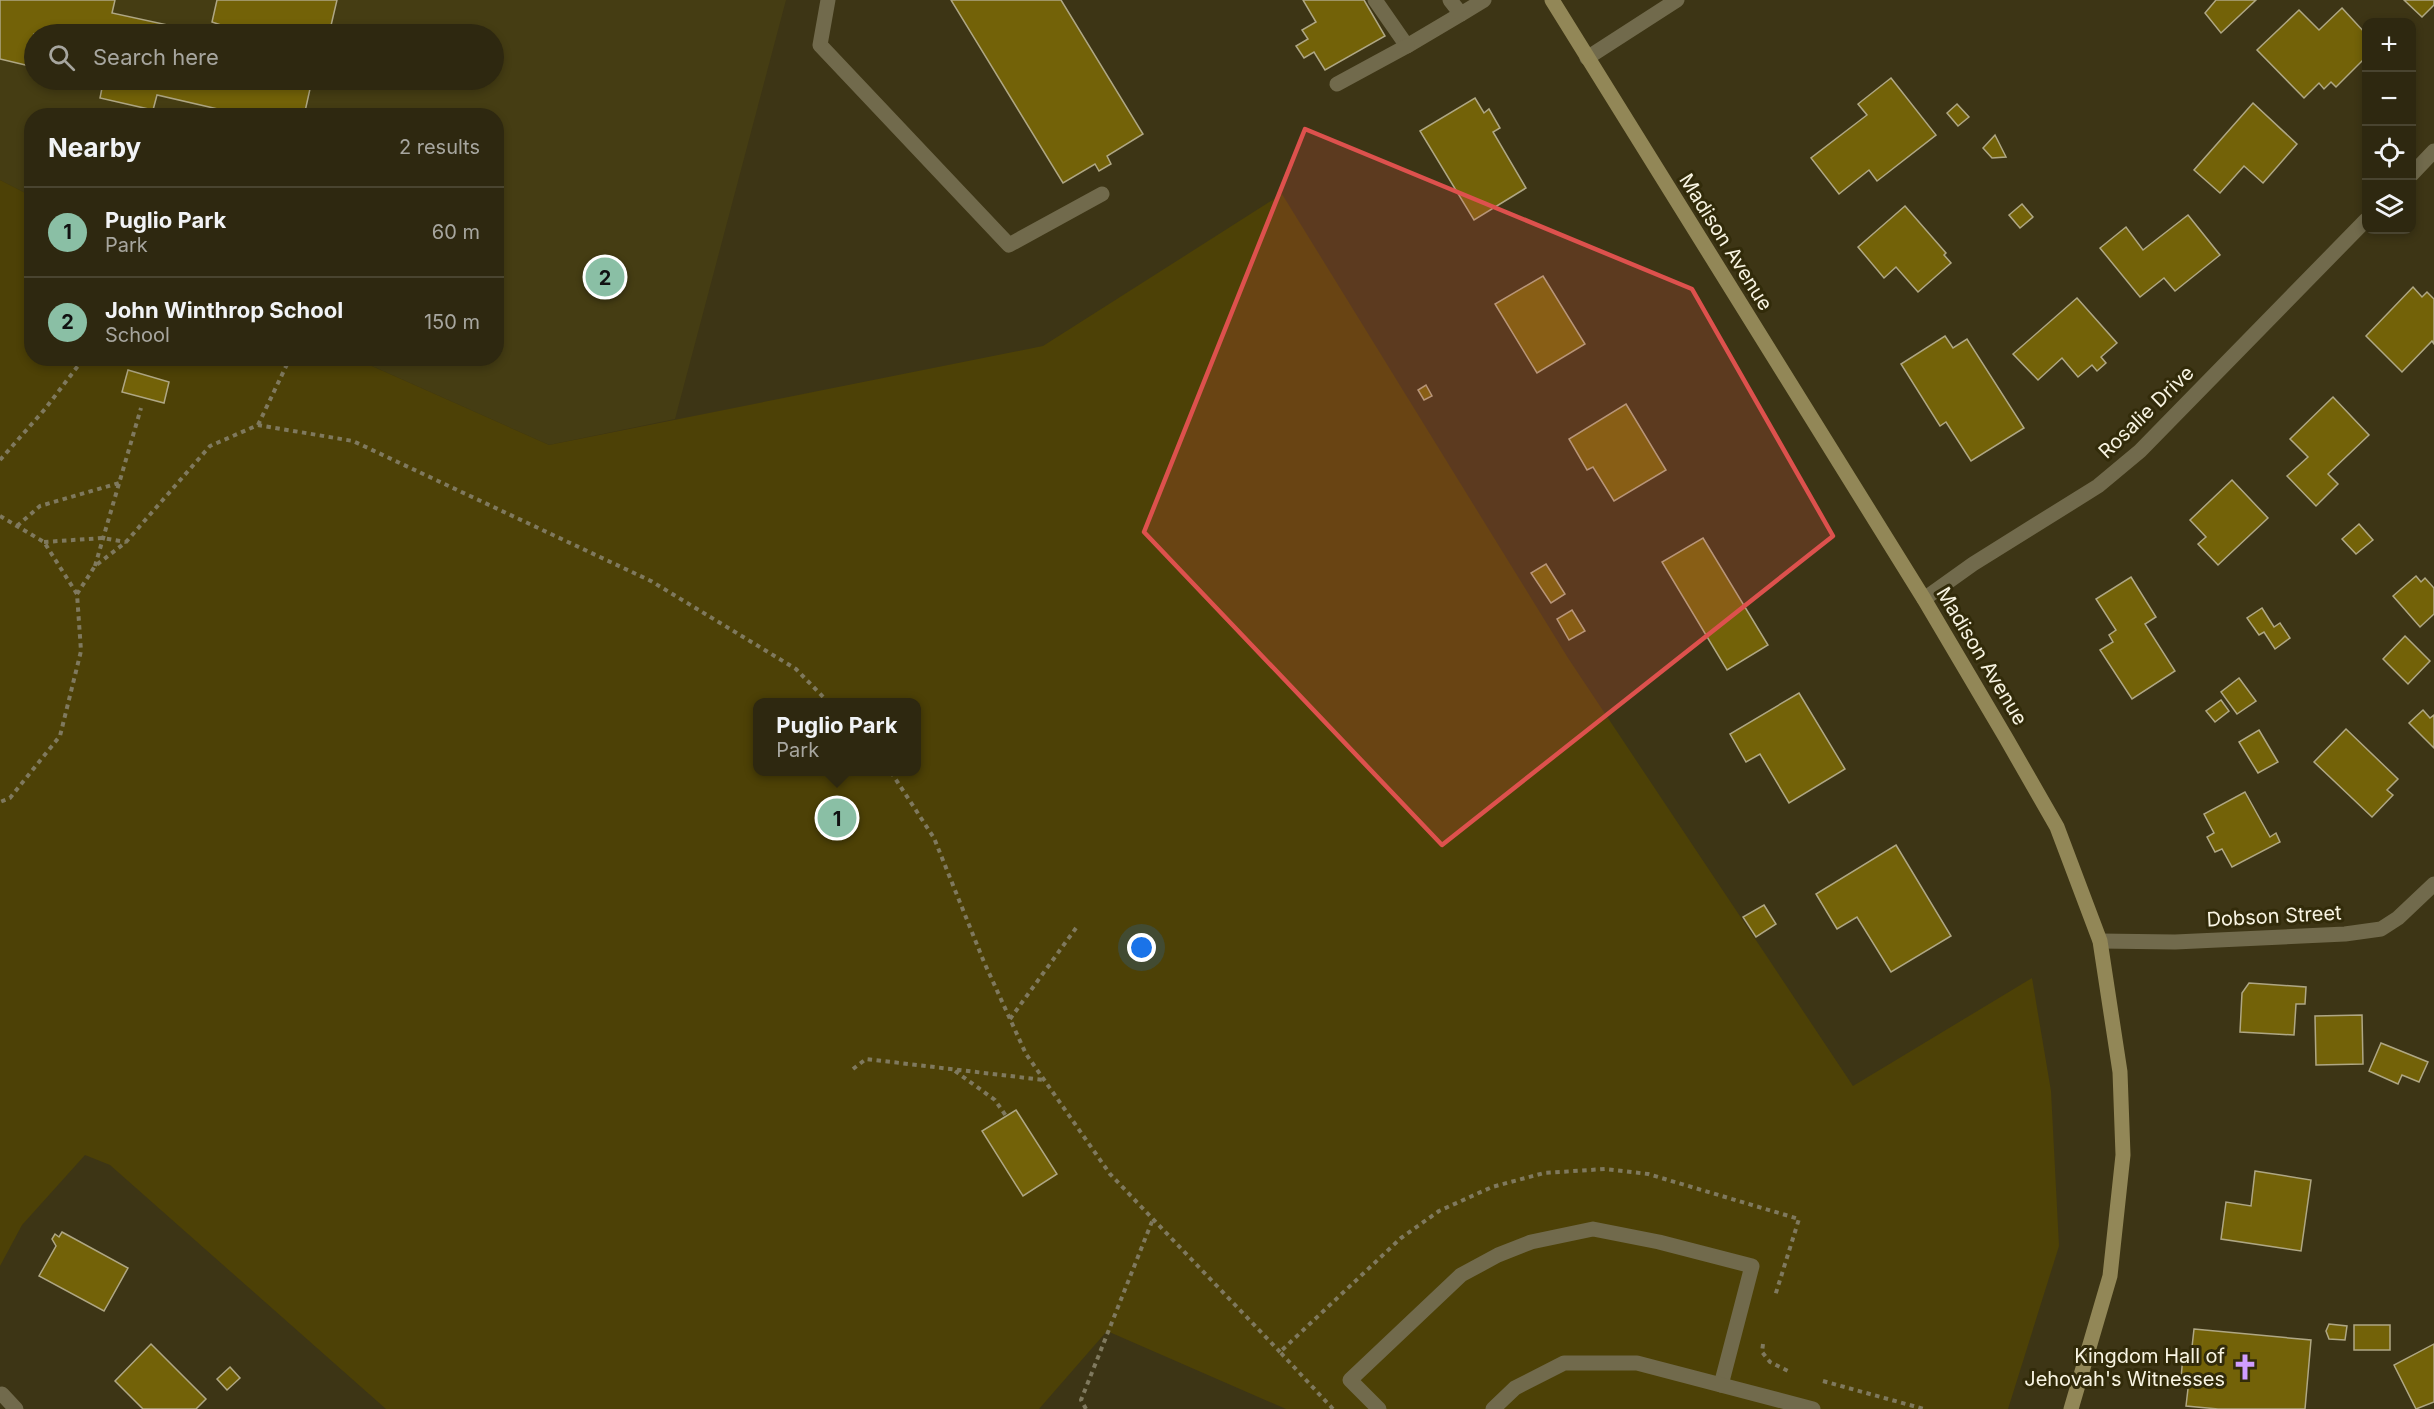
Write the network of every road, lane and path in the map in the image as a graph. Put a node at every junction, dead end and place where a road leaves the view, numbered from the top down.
1 (828, 0) edge
2 (1375, 0) edge
3 (1450, 0) edge
4 (1484, 0) edge
5 (1552, 0) edge
6 (1677, 0) edge
7 (1461, 14) junction
8 (1407, 46) junction
9 (1587, 58) junction
10 (1337, 84) dead end
11 (2434, 151) edge
12 (2416, 170) edge
13 (1102, 194) dead end
14 (2362, 225) edge
15 (78, 366) edge
16 (286, 366) edge
17 (141, 408) dead end
18 (258, 425) junction
19 (0, 460) edge
20 (119, 482) junction
21 (0, 516) edge
22 (17, 526) junction
23 (103, 538) junction
24 (44, 542) junction
25 (126, 542) junction
26 (95, 566) junction
27 (77, 594) junction
28 (1924, 598) junction
29 (824, 698) edge
30 (894, 776) edge
31 (0, 802) edge
32 (2434, 885) edge
33 (1077, 928) dead end
34 (2100, 941) junction
35 (1010, 1019) junction
36 (853, 1069) dead end
37 (953, 1069) junction
38 (1044, 1080) junction
39 (1006, 1116) dead end
40 (1153, 1219) junction
41 (1773, 1303) dead end
42 (1764, 1335) dead end
43 (1280, 1352) junction
44 (1801, 1375) dead end
45 (1812, 1378) dead end
46 (1721, 1385) junction
47 (2, 1394) dead end
48 (16, 1409) edge
49 (1086, 1409) edge
50 (1333, 1409) edge
51 (1379, 1409) edge
52 (1493, 1409) edge
53 (1813, 1409) edge
54 (1924, 1409) edge
55 (2071, 1409) edge

1 - 13 street
2 - 8 street
3 - 7 street
4 - 7 street
5 - 9 main road, Madison Avenue
6 - 9 street
7 - 8 street
8 - 10 street
9 - 28 main road, Madison Avenue
11 - 12 street
14 - 28 street, Rosalie Drive
15 - 19 path
16 - 18 path
17 - 20 path
18 - 25 path
18 - 29 path
20 - 22 path
20 - 23 path
21 - 22 path
22 - 24 path
23 - 24 path
23 - 25 path
23 - 26 path
24 - 27 path
25 - 26 path
26 - 27 path
27 - 31 path
28 - 34 main road, Madison Avenue
30 - 35 path
32 - 34 street, Dobson Street
33 - 35 path
34 - 55 main road, Madison Avenue
35 - 38 path
36 - 37 path
37 - 38 path
37 - 39 path
38 - 40 path
40 - 43 path
40 - 49 path
41 - 43 path
42 - 44 path
43 - 50 path
45 - 54 path
46 - 51 street
46 - 52 street
46 - 53 street
47 - 48 street

